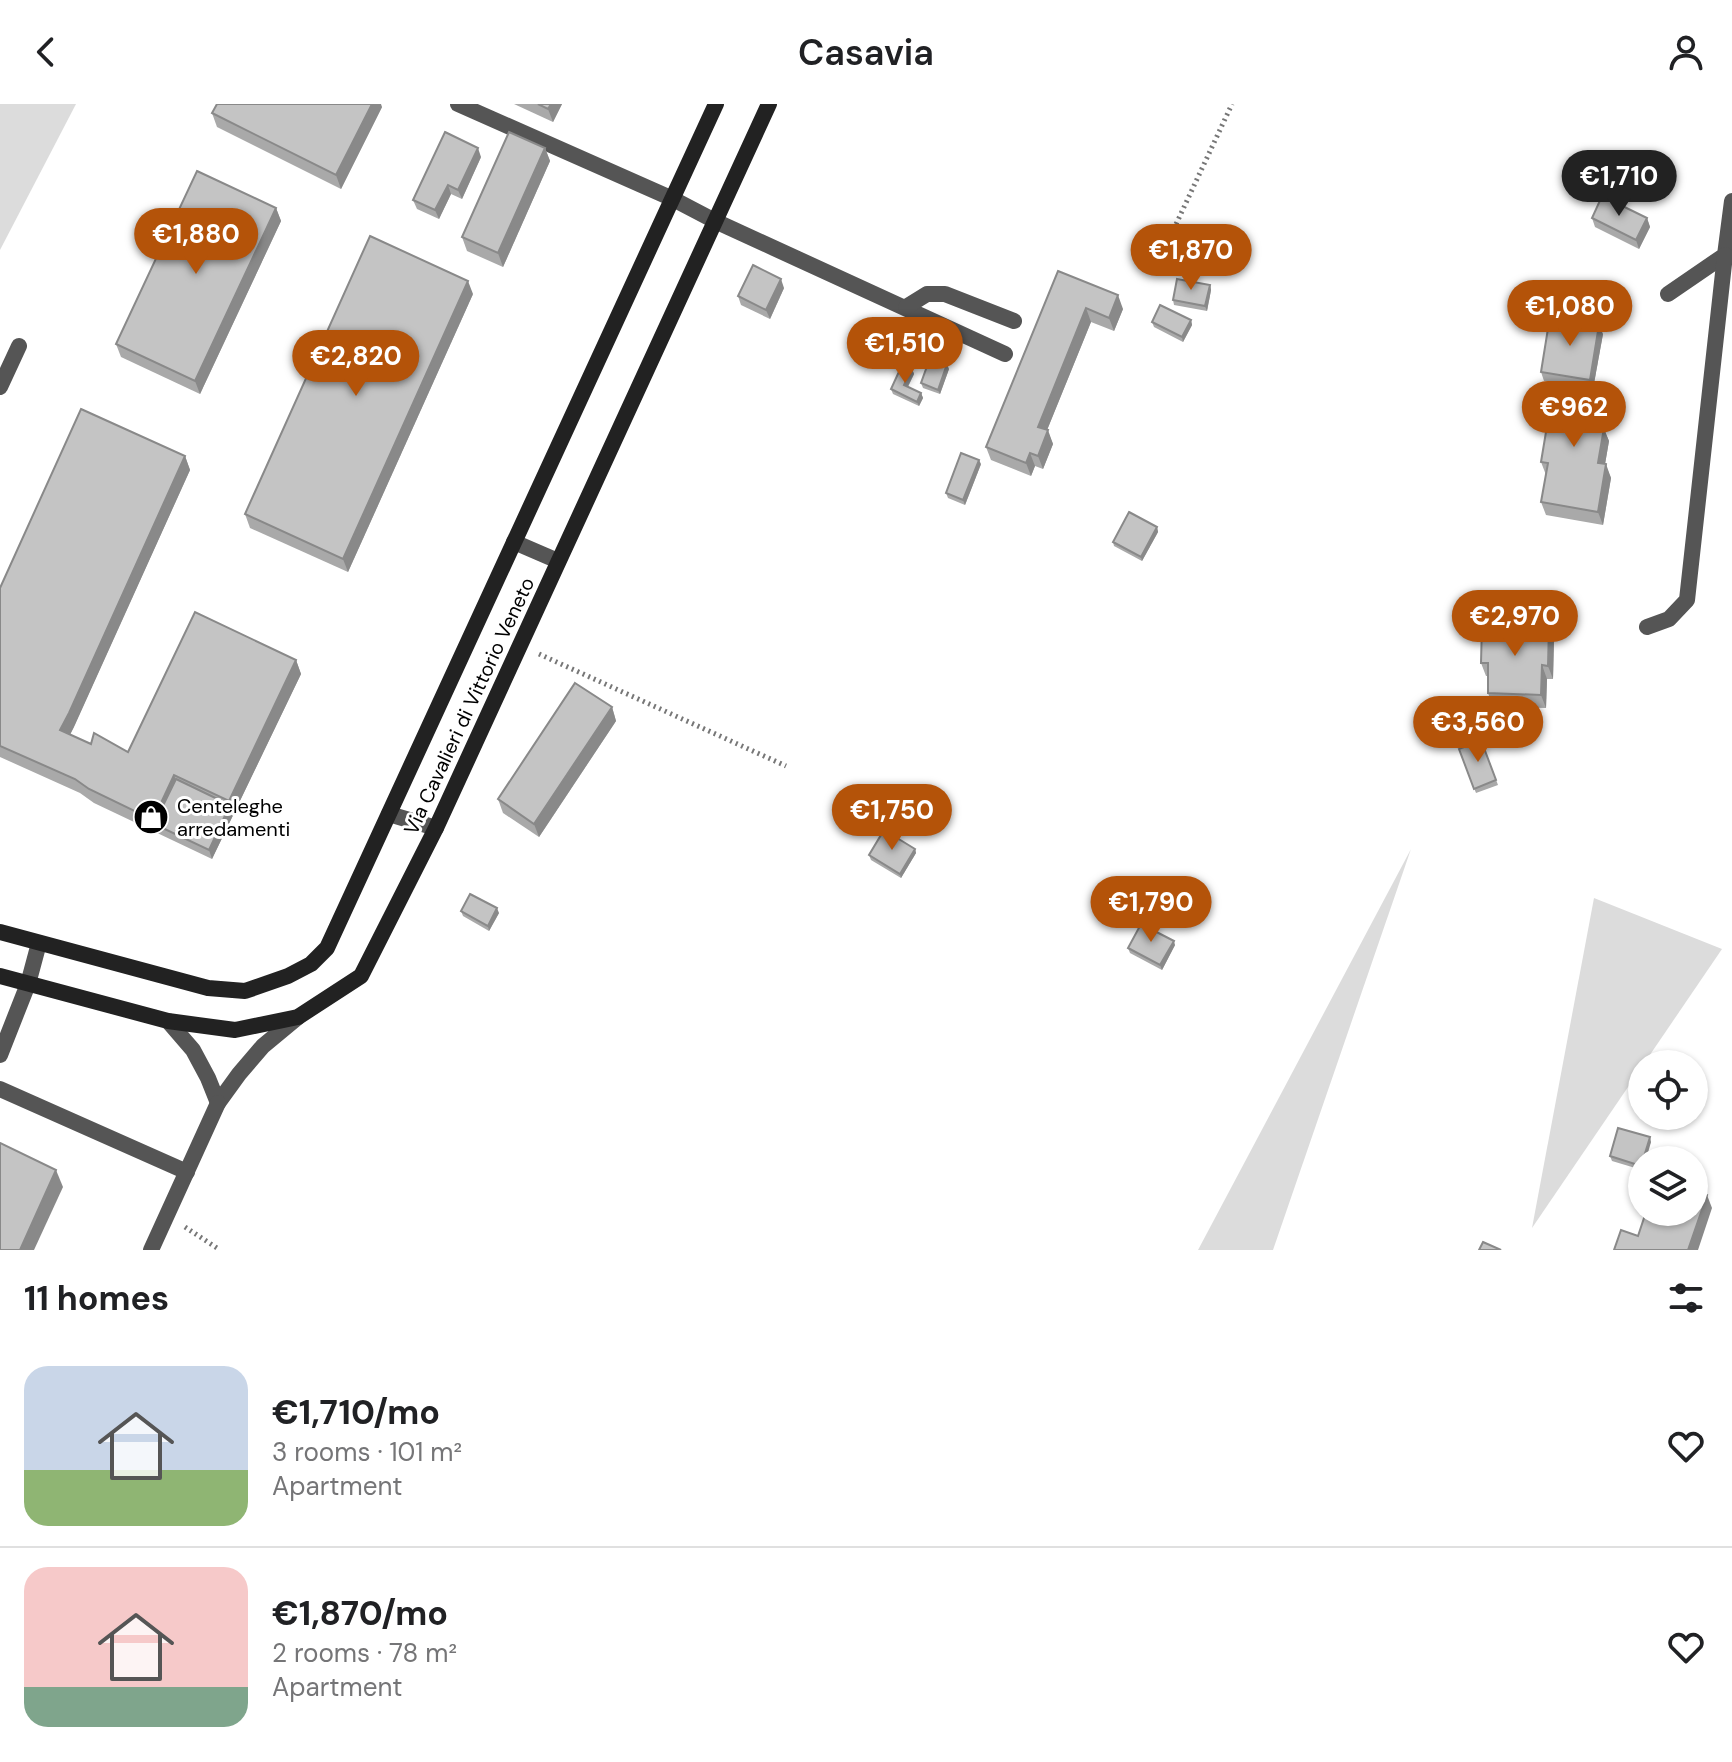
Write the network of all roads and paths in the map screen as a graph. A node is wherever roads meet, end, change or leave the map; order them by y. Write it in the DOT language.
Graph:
graph roads {
  1 [pos="458,104"];
  2 [pos="716,104"];
  3 [pos="769,104"];
  4 [pos="1232,104"];
  5 [pos="673,199"];
  6 [pos="1732,201"];
  7 [pos="715,221"];
  8 [pos="1171,235"];
  9 [pos="1725,255"];
  10 [pos="1668,294"];
  11 [pos="906,307"];
  12 [pos="1014,321"];
  13 [pos="19,346"];
  14 [pos="1005,354"];
  15 [pos="0,387"];
  16 [pos="514,542"];
  17 [pos="558,561"];
  18 [pos="1647,627"];
  19 [pos="519,645"];
  20 [pos="786,766"];
  21 [pos="389,814"];
  22 [pos="436,828"];
  23 [pos="0,932"];
  24 [pos="39,943"];
  25 [pos="0,976"];
  26 [pos="28,984"];
  27 [pos="298,1017"];
  28 [pos="168,1021"];
  29 [pos="0,1055"];
  30 [pos="0,1089"];
  31 [pos="218,1103"];
  32 [pos="187,1172"];
  33 [pos="167,1216"];
  34 [pos="151,1250"];
  35 [pos="220,1250"];
  1 -- 5 [label="street"];
  2 -- 5 [label="street, Via Cavalieri di Vittorio Veneto"];
  3 -- 7 [label="street, Via Cavalieri di Vittorio Veneto"];
  4 -- 8 [label="path"];
  5 -- 7 [label="street"];
  5 -- 16 [label="street, Via Cavalieri di Vittorio Veneto"];
  6 -- 9 [label="street"];
  7 -- 11 [label="street"];
  7 -- 17 [label="street, Via Cavalieri di Vittorio Veneto"];
  9 -- 10 [label="street"];
  9 -- 18 [label="street"];
  11 -- 12 [label="street"];
  11 -- 14 [label="street"];
  13 -- 15 [label="street"];
  16 -- 17 [label="street"];
  16 -- 21 [label="street, Via Cavalieri di Vittorio Veneto"];
  17 -- 19 [label="street, Via Cavalieri di Vittorio Veneto"];
  19 -- 20 [label="path"];
  19 -- 22 [label="street, Via Cavalieri di Vittorio Veneto"];
  21 -- 22 [label="street"];
  21 -- 24 [label="street, Via Cavalieri di Vittorio Veneto"];
  22 -- 27 [label="street, Via Cavalieri di Vittorio Veneto"];
  23 -- 24 [label="street, Via Cavalieri di Vittorio Veneto"];
  24 -- 26 [label="street"];
  25 -- 26 [label="street, Via Cavalieri di Vittorio Veneto"];
  26 -- 28 [label="street, Via Cavalieri di Vittorio Veneto"];
  26 -- 29 [label="street"];
  27 -- 28 [label="street, Via Cavalieri di Vittorio Veneto"];
  27 -- 31 [label="street"];
  28 -- 31 [label="street"];
  30 -- 32 [label="street"];
  31 -- 32 [label="street"];
  32 -- 33 [label="street"];
  33 -- 34 [label="street"];
  33 -- 35 [label="path"];
}
